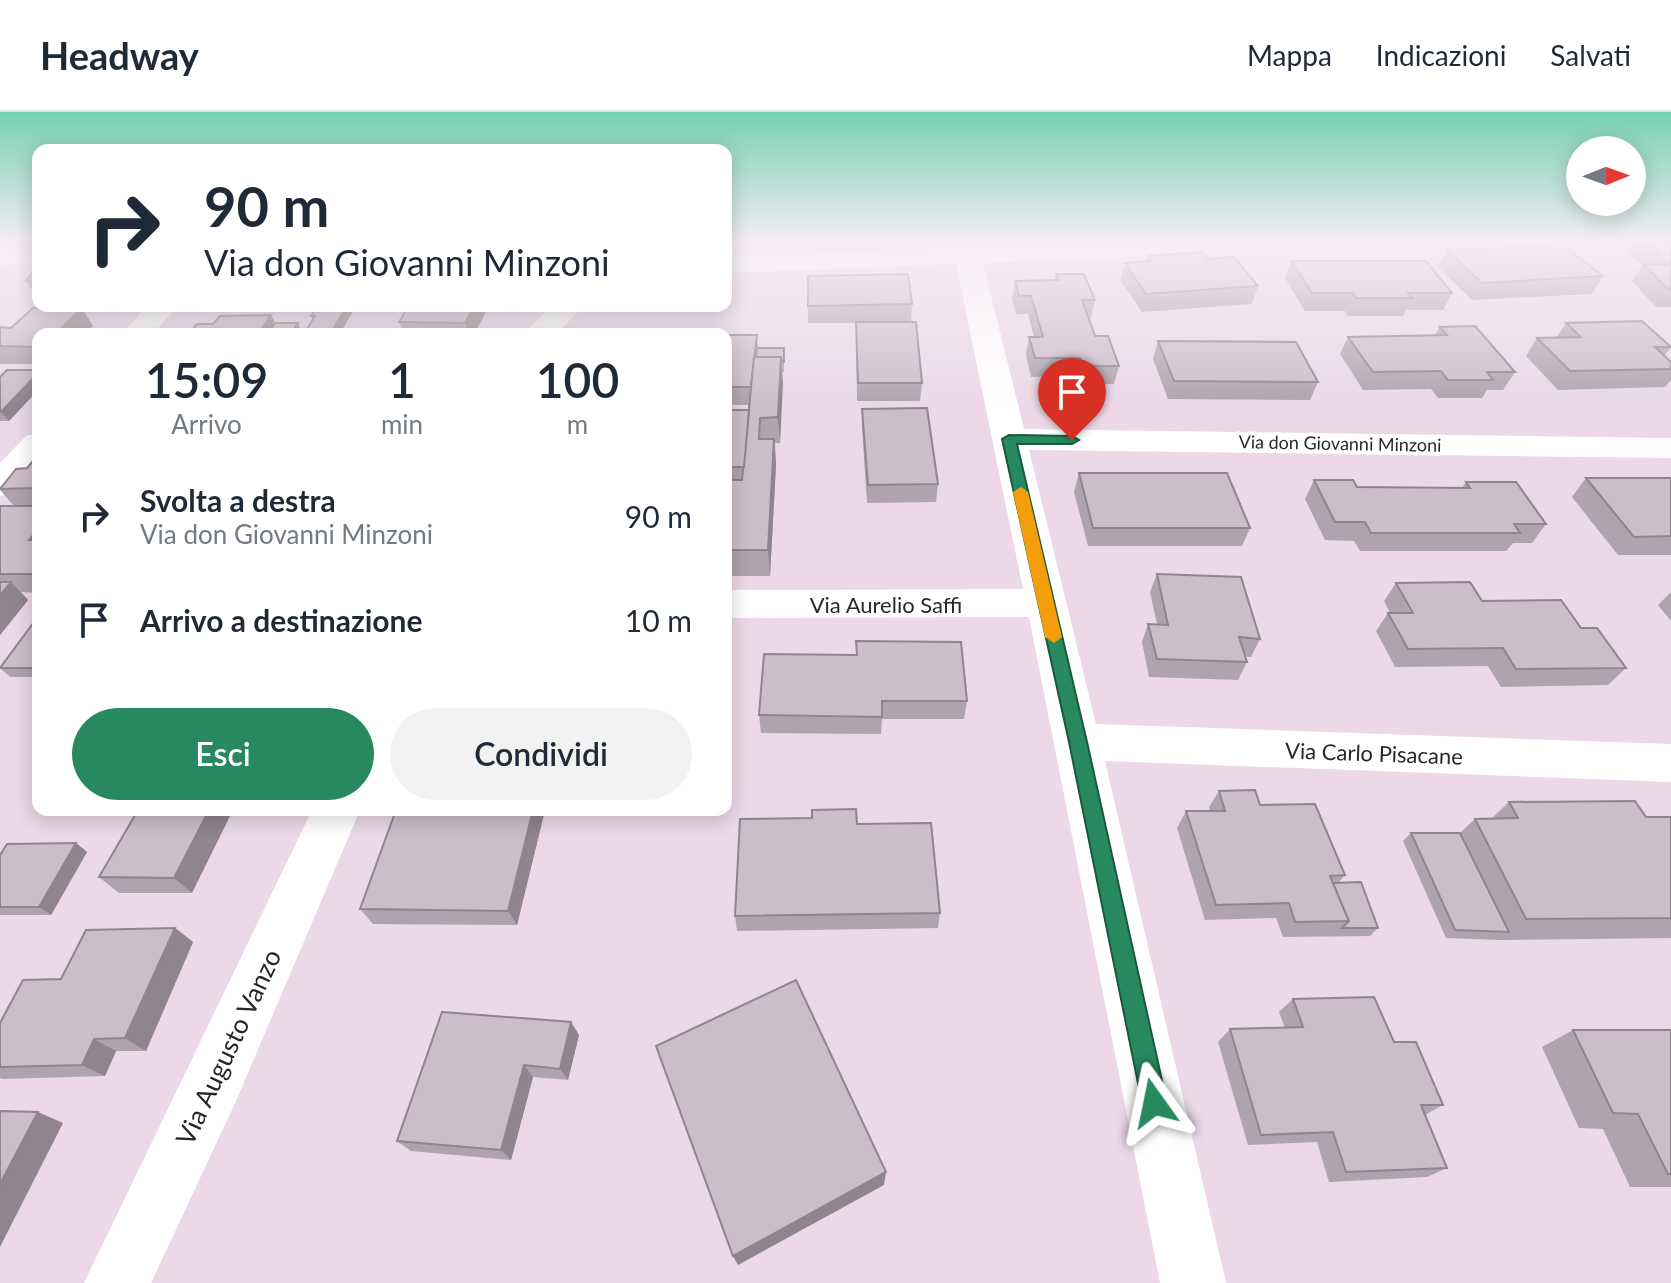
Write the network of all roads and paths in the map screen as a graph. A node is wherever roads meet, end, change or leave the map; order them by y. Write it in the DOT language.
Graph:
graph roads {
  1 [pos="977,298"];
  2 [pos="157,312"];
  3 [pos="554,312"];
  4 [pos="556,312"];
  5 [pos="143,328"];
  6 [pos="537,328"];
  7 [pos="543,328"];
  8 [pos="1009,439"];
  9 [pos="1671,448"];
  10 [pos="32,450"];
  11 [pos="0,485"];
  12 [pos="1046,603"];
  13 [pos="732,604"];
  14 [pos="1078,742"];
  15 [pos="1671,763"];
  16 [pos="333,816"];
  17 [pos="117,1283"];
  18 [pos="1193,1283"];
  1 -- 8 [label="street"];
  2 -- 5 [label="street"];
  3 -- 6 [label="street"];
  4 -- 7 [label="street"];
  8 -- 9 [label="street, Via don Giovanni Minzoni"];
  8 -- 12 [label="street"];
  10 -- 11 [label="street"];
  12 -- 13 [label="street, Via Aurelio Saffi"];
  12 -- 14 [label="street"];
  14 -- 15 [label="street, Via Carlo Pisacane"];
  14 -- 18 [label="street"];
  16 -- 17 [label="street, Via Augusto Vanzo"];
}
